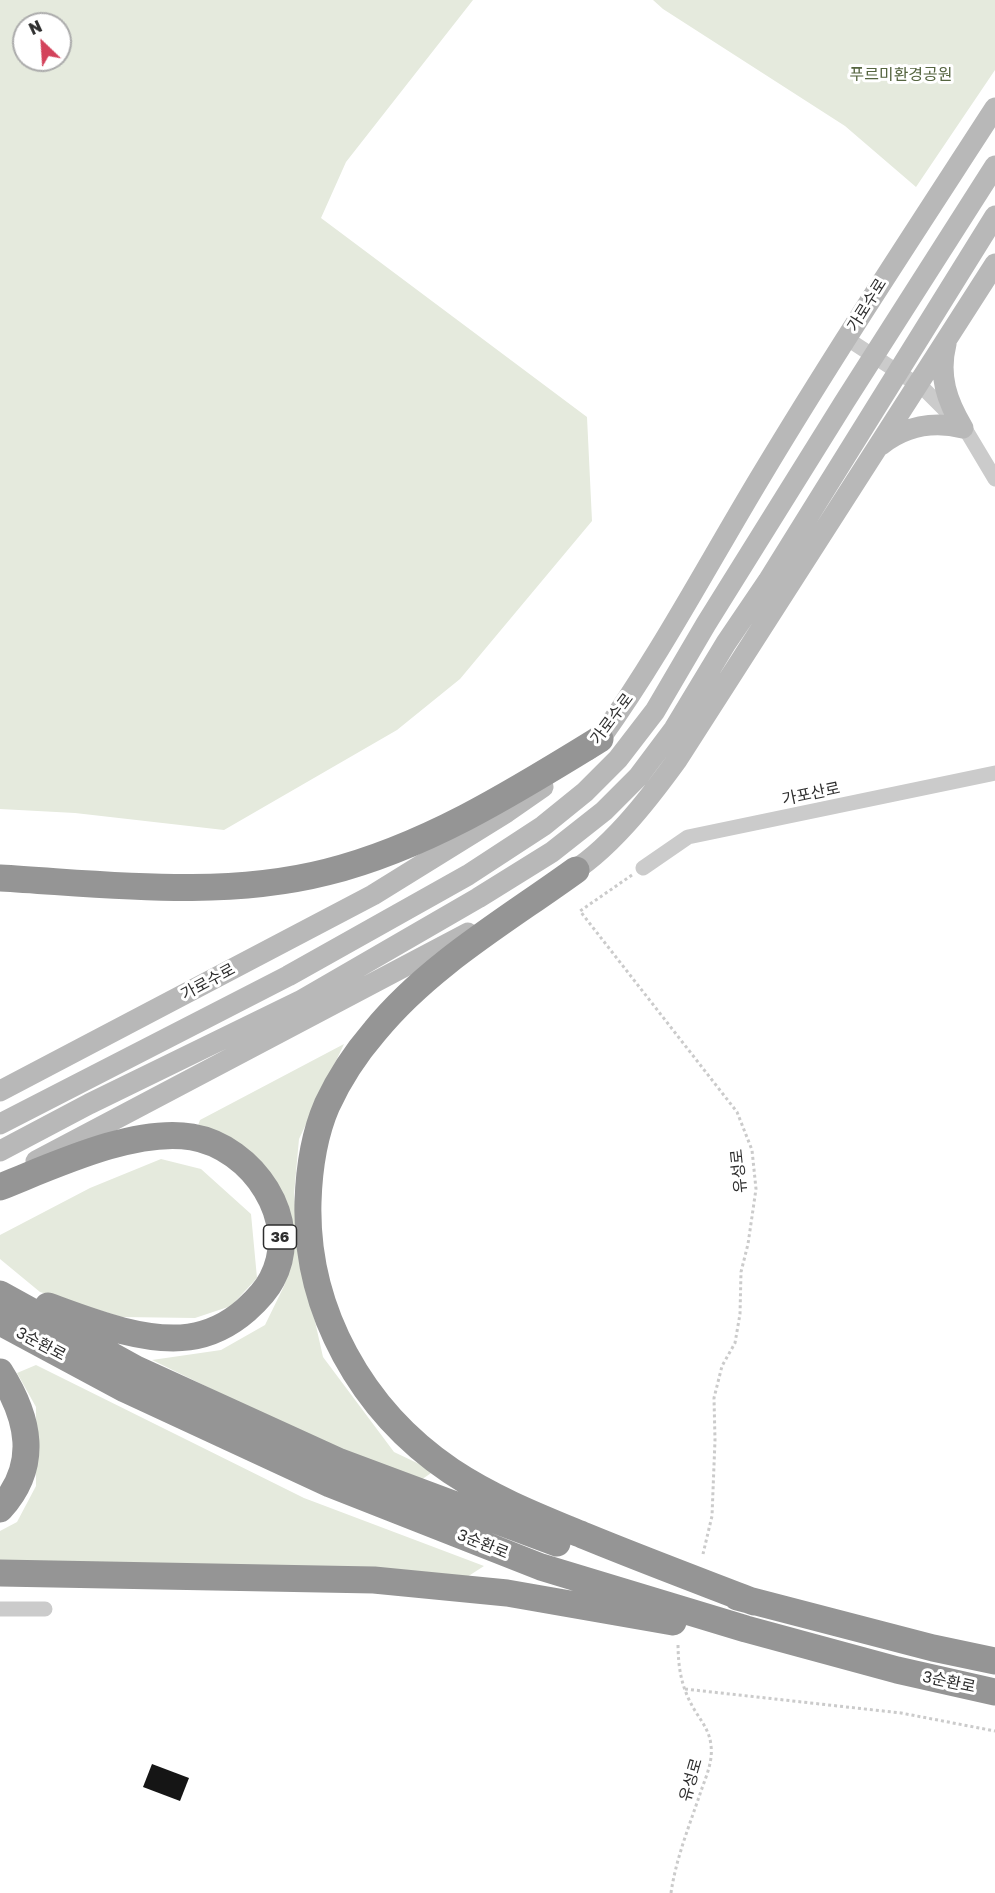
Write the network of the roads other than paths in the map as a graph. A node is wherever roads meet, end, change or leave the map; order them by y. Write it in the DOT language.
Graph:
graph roads {
  1 [pos="995,108"];
  2 [pos="995,166"];
  3 [pos="995,216"];
  4 [pos="995,264"];
  5 [pos="948,337"];
  6 [pos="846,338"];
  7 [pos="874,356"];
  8 [pos="897,371"];
  9 [pos="918,384"];
  10 [pos="963,428"];
  11 [pos="875,449"];
  12 [pos="993,474"];
  13 [pos="768,581"];
  14 [pos="693,594"];
  15 [pos="679,672"];
  16 [pos="600,739"];
  17 [pos="995,773"];
  18 [pos="643,867"];
  19 [pos="576,870"];
  20 [pos="0,878"];
  21 [pos="0,1091"];
  22 [pos="0,1125"];
  23 [pos="0,1151"];
  24 [pos="0,1180"];
  25 [pos="0,1187"];
  26 [pos="0,1288"];
  27 [pos="0,1294"];
  28 [pos="0,1322"];
  29 [pos="0,1372"];
  30 [pos="0,1509"];
  31 [pos="0,1573"];
  32 [pos="754,1602"];
  33 [pos="0,1609"];
  34 [pos="45,1609"];
  35 [pos="816,1648"];
  36 [pos="995,1661"];
  37 [pos="995,1692"];
  1 -- 6 [label="main road, 가로수로"];
  2 -- 7 [label="main road, 가로수로"];
  3 -- 8 [label="main road"];
  4 -- 5 [label="main road"];
  5 -- 9 [label="main road"];
  5 -- 10 [label="main road"];
  6 -- 7 [label="street"];
  6 -- 14 [label="main road, 가로수로"];
  7 -- 8 [label="street"];
  7 -- 15 [label="main road, 가로수로"];
  8 -- 9 [label="street"];
  8 -- 13 [label="main road"];
  9 -- 10 [label="street"];
  9 -- 11 [label="main road"];
  10 -- 11 [label="main road"];
  10 -- 12 [label="street"];
  11 -- 13 [label="main road"];
  11 -- 19 [label="main road"];
  13 -- 23 [label="main road"];
  14 -- 15 [label="main road"];
  14 -- 16 [label="main road, 가로수로"];
  15 -- 16 [label="main road"];
  15 -- 22 [label="main road, 가로수로"];
  16 -- 20 [label="highway"];
  16 -- 21 [label="main road, 가로수로"];
  17 -- 18 [label="street, 가포산로"];
  19 -- 24 [label="main road"];
  19 -- 32 [label="highway"];
  25 -- 26 [label="highway, 36"];
  27 -- 32 [label="highway, 3순환로"];
  28 -- 35 [label="highway, 3순환로"];
  29 -- 30 [label="highway"];
  31 -- 35 [label="highway"];
  32 -- 36 [label="highway, 3순환로"];
  33 -- 34 [label="street"];
  35 -- 37 [label="highway, 3순환로"];
}
